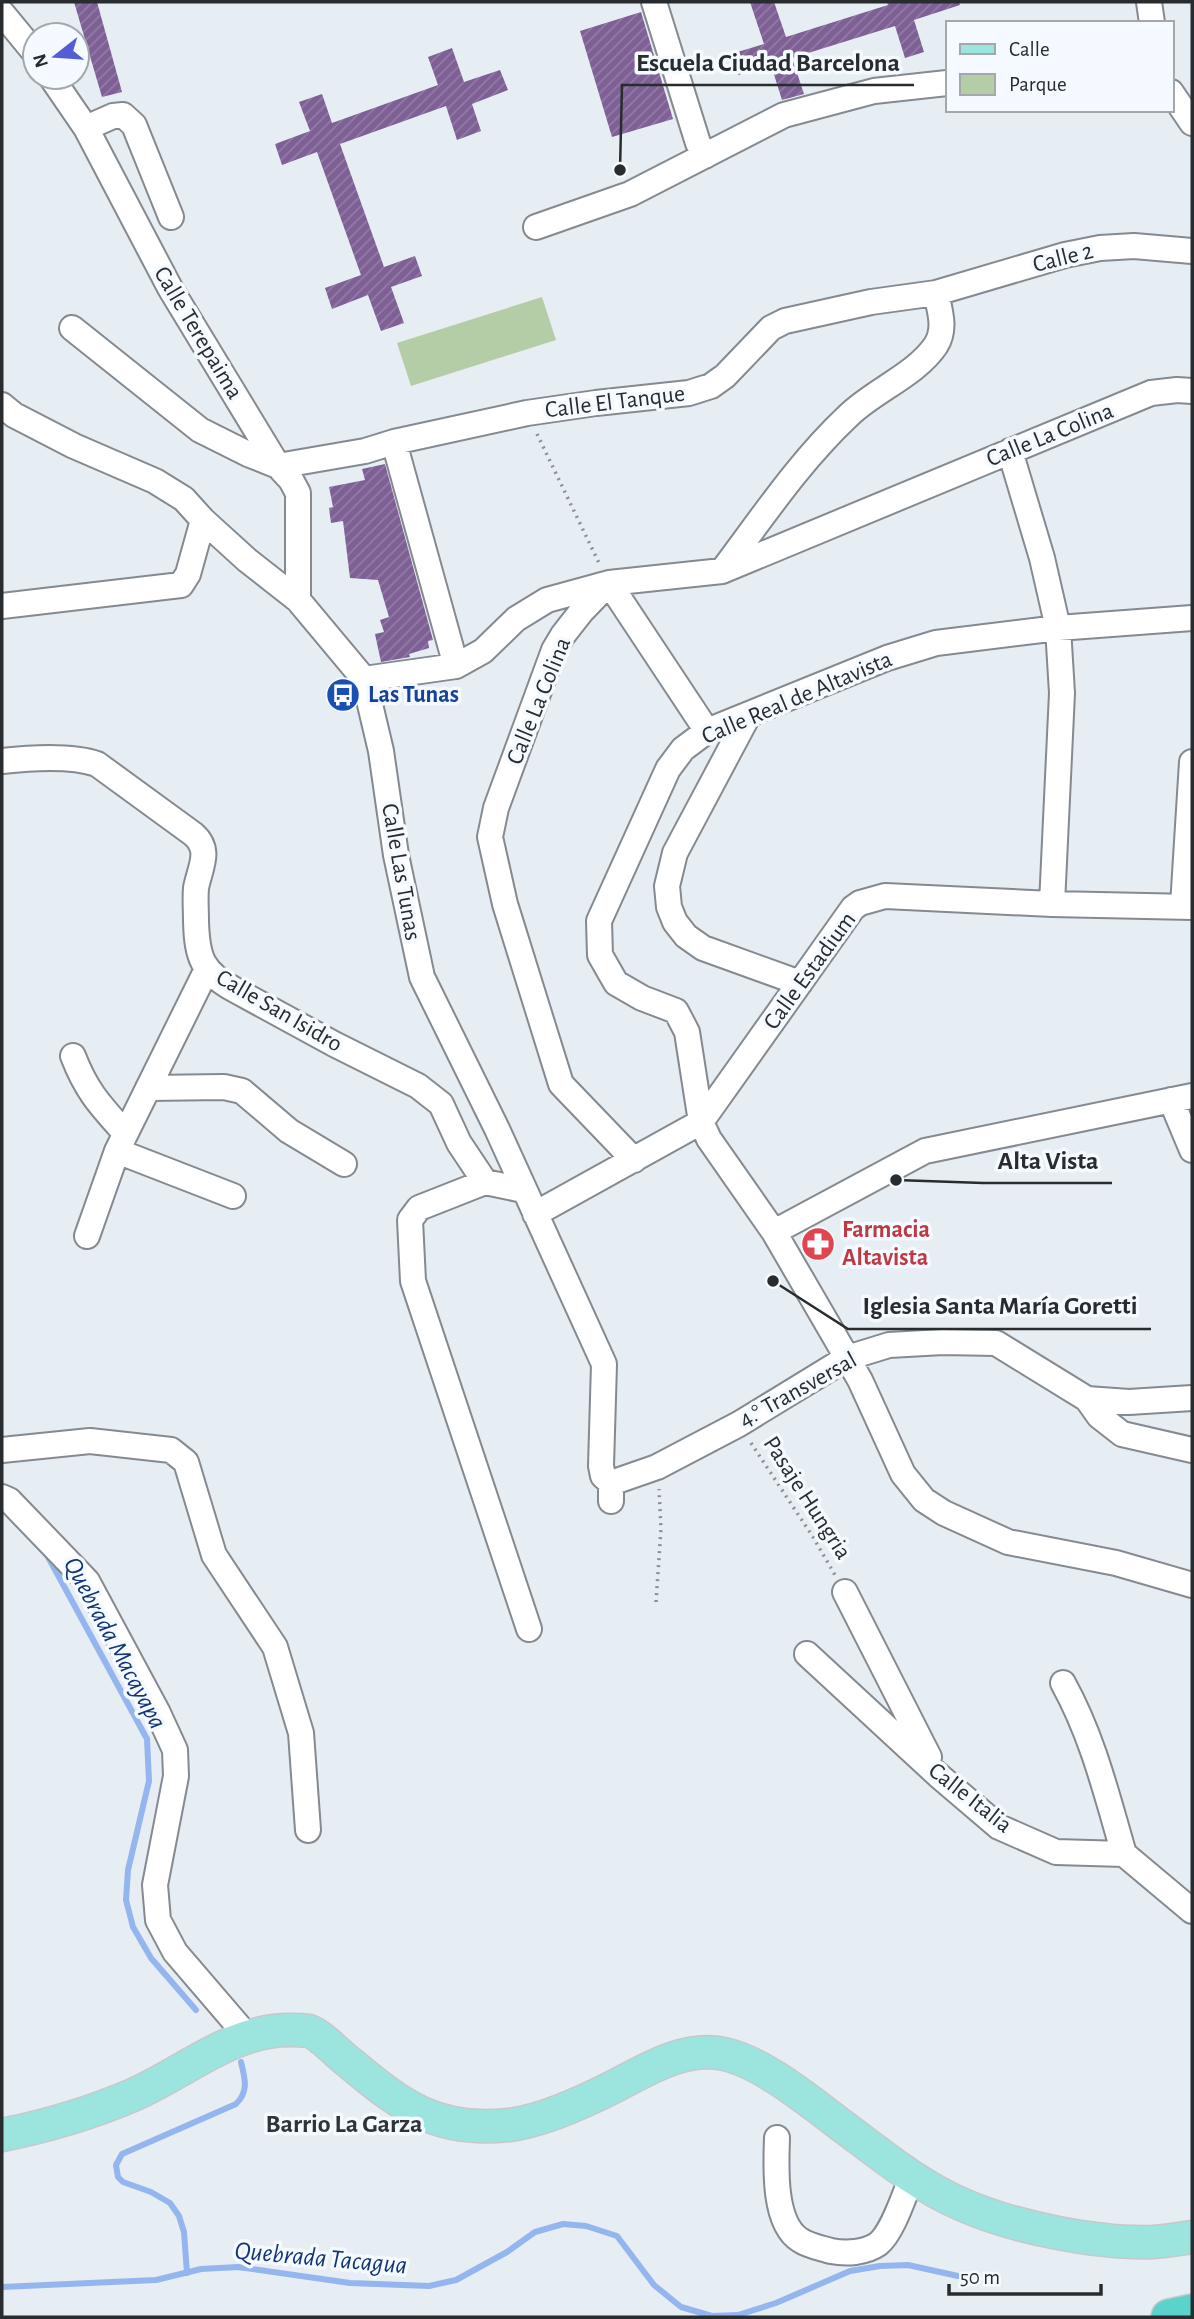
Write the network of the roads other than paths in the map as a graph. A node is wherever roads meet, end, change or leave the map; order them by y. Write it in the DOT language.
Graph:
graph roads {
  1 [pos="654,2"];
  2 [pos="1149,2"];
  3 [pos="2,13"];
  4 [pos="1152,21"];
  5 [pos="21,36"];
  6 [pos="946,83"];
  7 [pos="61,91"];
  8 [pos="1173,95"];
  9 [pos="1192,123"];
  10 [pos="86,128"];
  11 [pos="705,156"];
  12 [pos="171,217"];
  13 [pos="536,227"];
  14 [pos="1192,251"];
  15 [pos="936,293"];
  16 [pos="72,328"];
  17 [pos="1192,391"];
  18 [pos="2,405"];
  19 [pos="394,442"];
  20 [pos="1010,451"];
  21 [pos="278,466"];
  22 [pos="203,520"];
  23 [pos="722,571"];
  24 [pos="609,583"];
  25 [pos="298,600"];
  26 [pos="2,606"];
  27 [pos="1192,618"];
  28 [pos="1058,628"];
  29 [pos="456,666"];
  30 [pos="364,678"];
  31 [pos="749,714"];
  32 [pos="707,732"];
  33 [pos="2,761"];
  34 [pos="1192,762"];
  35 [pos="1052,904"];
  36 [pos="1187,906"];
  37 [pos="207,969"];
  38 [pos="800,983"];
  39 [pos="73,1056"];
  40 [pos="148,1088"];
  41 [pos="1182,1098"];
  42 [pos="701,1122"];
  43 [pos="121,1142"];
  44 [pos="1192,1150"];
  45 [pos="634,1160"];
  46 [pos="344,1164"];
  47 [pos="485,1182"];
  48 [pos="523,1190"];
  49 [pos="233,1196"];
  50 [pos="536,1214"];
  51 [pos="774,1232"];
  52 [pos="87,1236"];
  53 [pos="847,1358"];
  54 [pos="1192,1398"];
  55 [pos="1087,1399"];
  56 [pos="2,1450"];
  57 [pos="1192,1450"];
  58 [pos="611,1492"];
  59 [pos="2,1497"];
  60 [pos="1192,1585"];
  61 [pos="845,1592"];
  62 [pos="529,1629"];
  63 [pos="807,1654"];
  64 [pos="1063,1683"];
  65 [pos="938,1775"];
  66 [pos="308,1830"];
  67 [pos="1124,1854"];
  68 [pos="1192,1911"];
  69 [pos="247,2036"];
  70 [pos="2,2135"];
  71 [pos="777,2138"];
  72 [pos="912,2176"];
  73 [pos="1192,2237"];
  74 [pos="1192,2312"];
  75 [pos="1169,2317"];
  1 -- 11 [label="street"];
  2 -- 4 [label="street"];
  3 -- 5 [label="street"];
  6 -- 11 [label="street"];
  7 -- 10 [label="street, Calle Terepaima"];
  8 -- 9 [label="street"];
  10 -- 12 [label="street"];
  10 -- 21 [label="street, Calle Terepaima"];
  11 -- 13 [label="street"];
  14 -- 15 [label="street, Calle 2"];
  15 -- 19 [label="street, Calle El Tanque"];
  15 -- 23 [label="street"];
  16 -- 21 [label="street"];
  17 -- 20 [label="street, Calle La Colina"];
  18 -- 22 [label="street, Calle Las Tunas"];
  19 -- 21 [label="street, Calle El Tanque"];
  19 -- 29 [label="street"];
  20 -- 23 [label="street, Calle La Colina"];
  20 -- 28 [label="street"];
  21 -- 25 [label="street, Calle Terepaima"];
  22 -- 25 [label="street, Calle Las Tunas"];
  22 -- 26 [label="street"];
  23 -- 24 [label="street, Calle La Colina"];
  24 -- 29 [label="street"];
  24 -- 32 [label="street"];
  24 -- 45 [label="street, Calle La Colina"];
  25 -- 30 [label="street, Calle Las Tunas"];
  27 -- 28 [label="street, Calle Real de Altavista"];
  28 -- 31 [label="street, Calle Real de Altavista"];
  28 -- 35 [label="street"];
  29 -- 30 [label="street"];
  30 -- 48 [label="street, Calle Las Tunas"];
  31 -- 32 [label="street, Calle Real de Altavista"];
  31 -- 38 [label="street"];
  32 -- 42 [label="street, Calle Real de Altavista"];
  33 -- 37 [label="street, Calle San Isidro"];
  34 -- 36 [label="street"];
  35 -- 36 [label="street, Calle Estadium"];
  35 -- 38 [label="street, Calle Estadium"];
  37 -- 40 [label="street"];
  37 -- 47 [label="street, Calle San Isidro"];
  38 -- 42 [label="street, Calle Estadium"];
  39 -- 43 [label="street"];
  40 -- 43 [label="street"];
  40 -- 46 [label="street"];
  41 -- 44 [label="street"];
  41 -- 51 [label="street"];
  42 -- 45 [label="street, Calle Estadium"];
  42 -- 51 [label="street, Calle Real de Altavista"];
  43 -- 49 [label="street"];
  43 -- 52 [label="street"];
  45 -- 50 [label="street, Calle Estadium"];
  47 -- 48 [label="street"];
  47 -- 62 [label="street"];
  48 -- 50 [label="street, Calle Las Tunas"];
  50 -- 58 [label="street, Calle Las Tunas"];
  51 -- 53 [label="street, Calle Real de Altavista"];
  53 -- 55 [label="street, 4.° Transversal"];
  53 -- 58 [label="street, 4.° Transversal"];
  53 -- 60 [label="street, Calle Real de Altavista"];
  54 -- 55 [label="street"];
  55 -- 57 [label="street, 4.° Transversal"];
  56 -- 66 [label="street"];
  59 -- 69 [label="street"];
  61 -- 65 [label="street"];
  63 -- 65 [label="street, Calle Italia"];
  64 -- 67 [label="street"];
  65 -- 67 [label="street, Calle Italia"];
  67 -- 68 [label="street"];
  69 -- 70 [label="main road"];
  69 -- 72 [label="main road"];
  71 -- 72 [label="street"];
  72 -- 73 [label="main road"];
  74 -- 75 [label="highway"];
}
